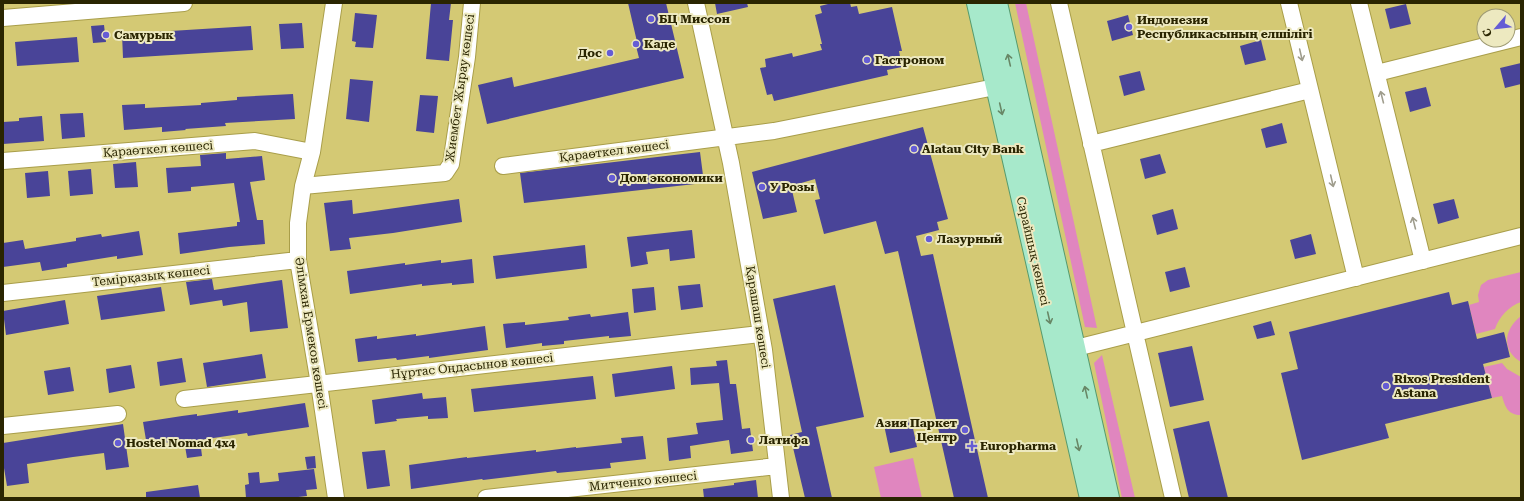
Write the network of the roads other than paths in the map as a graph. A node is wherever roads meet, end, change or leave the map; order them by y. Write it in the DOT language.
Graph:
graph roads {
  1 [pos="184,3"];
  2 [pos="334,3"];
  3 [pos="472,3"];
  4 [pos="696,3"];
  5 [pos="977,3"];
  6 [pos="981,3"];
  7 [pos="997,3"];
  8 [pos="1059,3"];
  9 [pos="1289,3"];
  10 [pos="1359,3"];
  11 [pos="3,18"];
  12 [pos="1521,37"];
  13 [pos="1005,39"];
  14 [pos="1377,73"];
  15 [pos="995,86"];
  16 [pos="1310,90"];
  17 [pos="724,137"];
  18 [pos="1091,144"];
  19 [pos="312,152"];
  20 [pos="3,161"];
  21 [pos="503,166"];
  22 [pos="303,186"];
  23 [pos="1521,236"];
  24 [pos="1055,257"];
  25 [pos="298,260"];
  26 [pos="1423,261"];
  27 [pos="1356,278"];
  28 [pos="3,293"];
  29 [pos="1135,333"];
  30 [pos="760,334"];
  31 [pos="1076,348"];
  32 [pos="319,384"];
  33 [pos="184,399"];
  34 [pos="118,414"];
  35 [pos="3,426"];
  36 [pos="777,466"];
  37 [pos="336,498"];
  38 [pos="486,498"];
  39 [pos="782,498"];
  40 [pos="1090,498"];
  41 [pos="1110,498"];
  42 [pos="1173,498"];
  1 -- 11 [label="street"];
  2 -- 19 [label="street, Әлімхан Ермеков көшесі"];
  3 -- 22 [label="street, Жиембет Жырау көшесі"];
  4 -- 17 [label="street, Қарашаш көшесі"];
  5 -- 15 [label="main road, Сарайшық көшесі"];
  6 -- 13 [label="main road"];
  7 -- 13 [label="main road, Сарайшық көшесі"];
  8 -- 18 [label="street"];
  9 -- 16 [label="street, one-way"];
  10 -- 14 [label="street"];
  12 -- 14 [label="street"];
  24 -- 13 [label="main road, Сарайшық көшесі, one-way"];
  26 -- 14 [label="street, one-way"];
  15 -- 17 [label="street, Қараөткел көшесі"];
  15 -- 24 [label="main road"];
  15 -- 40 [label="main road, Сарайшық көшесі, one-way"];
  16 -- 18 [label="street"];
  16 -- 27 [label="street, one-way"];
  17 -- 21 [label="street, Қараөткел көшесі"];
  17 -- 30 [label="street, Қарашаш көшесі"];
  18 -- 29 [label="street"];
  19 -- 20 [label="street, Қараөткел көшесі"];
  19 -- 22 [label="street, Әлімхан Ермеков көшесі"];
  22 -- 25 [label="street, Әлімхан Ермеков көшесі"];
  23 -- 26 [label="street"];
  24 -- 31 [label="main road, Сарайшық көшесі"];
  25 -- 28 [label="street, Темірқазық көшесі"];
  25 -- 32 [label="street, Әлімхан Ермеков көшесі"];
  26 -- 27 [label="street"];
  27 -- 29 [label="street"];
  29 -- 31 [label="street"];
  29 -- 42 [label="street"];
  30 -- 32 [label="street, Нұртас Оңдасынов көшесі"];
  30 -- 36 [label="street, Қарашаш көшесі"];
  41 -- 31 [label="main road, Сарайшық көшесі, one-way"];
  32 -- 33 [label="street, Нұртас Оңдасынов көшесі"];
  32 -- 37 [label="street, Әлімхан Ермеков көшесі"];
  34 -- 35 [label="street"];
  36 -- 38 [label="street, Митченко көшесі"];
  36 -- 39 [label="street, Қарашаш көшесі"];
}
